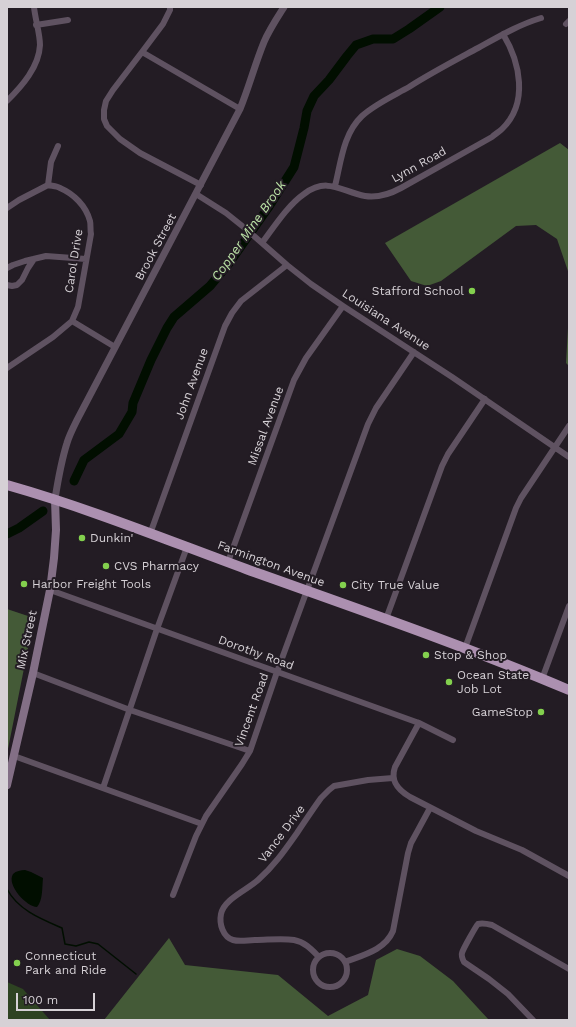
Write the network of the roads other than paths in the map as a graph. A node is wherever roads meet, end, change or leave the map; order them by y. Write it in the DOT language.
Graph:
graph roads {
  1 [pos="34,7"];
  2 [pos="170,7"];
  3 [pos="284,7"];
  4 [pos="541,18"];
  5 [pos="68,20"];
  6 [pos="36,25"];
  7 [pos="503,34"];
  8 [pos="142,52"];
  9 [pos="7,101"];
  10 [pos="240,109"];
  11 [pos="58,146"];
  12 [pos="48,184"];
  13 [pos="201,185"];
  14 [pos="336,186"];
  15 [pos="196,194"];
  16 [pos="7,208"];
  17 [pos="262,243"];
  18 [pos="86,259"];
  19 [pos="34,260"];
  20 [pos="287,265"];
  21 [pos="7,268"];
  22 [pos="7,285"];
  23 [pos="342,306"];
  24 [pos="72,321"];
  25 [pos="115,347"];
  26 [pos="414,352"];
  27 [pos="7,368"];
  28 [pos="485,399"];
  29 [pos="569,426"];
  30 [pos="555,447"];
  31 [pos="569,457"];
  32 [pos="7,484"];
  33 [pos="55,499"];
  34 [pos="150,534"];
  35 [pos="187,547"];
  36 [pos="228,562"];
  37 [pos="50,590"];
  38 [pos="307,591"];
  39 [pos="569,606"];
  40 [pos="386,619"];
  41 [pos="157,629"];
  42 [pos="465,648"];
  43 [pos="277,672"];
  44 [pos="33,673"];
  45 [pos="542,679"];
  46 [pos="569,690"];
  47 [pos="130,710"];
  48 [pos="419,723"];
  49 [pos="453,740"];
  50 [pos="250,751"];
  51 [pos="14,756"];
  52 [pos="393,778"];
  53 [pos="7,785"];
  54 [pos="103,788"];
  55 [pos="430,808"];
  56 [pos="202,824"];
  57 [pos="569,876"];
  58 [pos="173,895"];
  59 [pos="319,957"];
  60 [pos="345,962"];
  61 [pos="569,969"];
  62 [pos="533,1020"];
  1 -- 6 [label="street"];
  2 -- 8 [label="street"];
  3 -- 10 [label="street, Brook Street"];
  4 -- 7 [label="street"];
  5 -- 6 [label="street"];
  6 -- 9 [label="street"];
  7 -- 14 [label="street"];
  7 -- 14 [label="street, Lynn Road"];
  8 -- 10 [label="street"];
  8 -- 13 [label="street"];
  10 -- 13 [label="street, Brook Street"];
  11 -- 12 [label="street"];
  12 -- 16 [label="street"];
  12 -- 18 [label="street, Carol Drive"];
  13 -- 15 [label="street, Brook Street"];
  14 -- 17 [label="street, Lynn Road"];
  15 -- 17 [label="street, Louisiana Avenue"];
  15 -- 25 [label="street, Brook Street"];
  17 -- 20 [label="street, Louisiana Avenue"];
  18 -- 19 [label="street"];
  18 -- 24 [label="street, Carol Drive"];
  19 -- 21 [label="street"];
  19 -- 22 [label="street"];
  20 -- 23 [label="street, Louisiana Avenue"];
  20 -- 34 [label="street, John Avenue"];
  23 -- 26 [label="street, Louisiana Avenue"];
  23 -- 36 [label="street, Missal Avenue"];
  24 -- 25 [label="street"];
  24 -- 27 [label="street"];
  25 -- 33 [label="street, Brook Street"];
  26 -- 28 [label="street, Louisiana Avenue"];
  26 -- 38 [label="street, Vincent Road"];
  28 -- 30 [label="street, Louisiana Avenue"];
  28 -- 40 [label="street"];
  29 -- 30 [label="street"];
  30 -- 31 [label="street, Louisiana Avenue"];
  30 -- 42 [label="street"];
  32 -- 33 [label="highway, Farmington Avenue"];
  33 -- 34 [label="highway, Farmington Avenue"];
  33 -- 37 [label="main road, Mix Street"];
  34 -- 35 [label="highway, Farmington Avenue"];
  35 -- 36 [label="highway, Farmington Avenue"];
  35 -- 41 [label="street"];
  36 -- 38 [label="highway, Farmington Avenue"];
  37 -- 41 [label="street, Dorothy Road"];
  37 -- 44 [label="main road, Mix Street"];
  38 -- 40 [label="highway, Farmington Avenue"];
  38 -- 43 [label="street, Vincent Road"];
  39 -- 45 [label="street"];
  40 -- 42 [label="highway, Farmington Avenue"];
  41 -- 43 [label="street, Dorothy Road"];
  41 -- 47 [label="street"];
  42 -- 45 [label="highway, Farmington Avenue"];
  43 -- 48 [label="street, Dorothy Road"];
  43 -- 50 [label="street, Vincent Road"];
  44 -- 47 [label="street"];
  44 -- 51 [label="main road, Mix Street"];
  45 -- 46 [label="highway, Farmington Avenue"];
  47 -- 50 [label="street"];
  47 -- 54 [label="street"];
  48 -- 49 [label="street, Dorothy Road"];
  48 -- 52 [label="street"];
  50 -- 56 [label="street, Vincent Road"];
  51 -- 53 [label="main road, Mix Street"];
  51 -- 54 [label="street"];
  52 -- 55 [label="street"];
  52 -- 59 [label="street, Vance Drive"];
  54 -- 56 [label="street"];
  55 -- 57 [label="street"];
  55 -- 60 [label="street"];
  56 -- 58 [label="street, Vincent Road"];
  59 -- 60 [label="street"];
  59 -- 60 [label="street"];
  61 -- 62 [label="street"];
}
